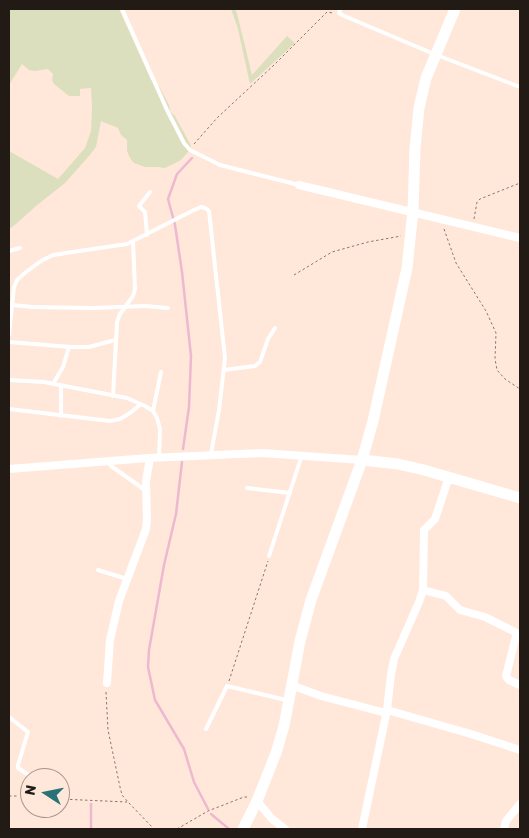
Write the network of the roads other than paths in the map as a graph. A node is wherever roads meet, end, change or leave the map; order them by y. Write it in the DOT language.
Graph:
graph roads {
  1 [pos="122,9"];
  2 [pos="455,9"];
  3 [pos="339,11"];
  4 [pos="434,54"];
  5 [pos="520,87"];
  6 [pos="299,185"];
  7 [pos="150,192"];
  8 [pos="413,211"];
  9 [pos="147,235"];
  10 [pos="520,238"];
  11 [pos="133,241"];
  12 [pos="20,248"];
  13 [pos="9,251"];
  14 [pos="14,286"];
  15 [pos="9,287"];
  16 [pos="12,305"];
  17 [pos="125,307"];
  18 [pos="168,308"];
  19 [pos="275,328"];
  20 [pos="9,335"];
  21 [pos="115,340"];
  22 [pos="9,342"];
  23 [pos="69,347"];
  24 [pos="224,370"];
  25 [pos="161,372"];
  26 [pos="9,380"];
  27 [pos="53,384"];
  28 [pos="61,385"];
  29 [pos="113,396"];
  30 [pos="141,404"];
  31 [pos="9,409"];
  32 [pos="153,411"];
  33 [pos="61,416"];
  34 [pos="302,455"];
  35 [pos="211,456"];
  36 [pos="150,458"];
  37 [pos="159,458"];
  38 [pos="362,460"];
  39 [pos="108,462"];
  40 [pos="9,469"];
  41 [pos="449,477"];
  42 [pos="247,488"];
  43 [pos="145,490"];
  44 [pos="290,494"];
  45 [pos="520,498"];
  46 [pos="269,556"];
  47 [pos="98,570"];
  48 [pos="127,579"];
  49 [pos="422,590"];
  50 [pos="107,683"];
  51 [pos="291,685"];
  52 [pos="520,685"];
  53 [pos="288,700"];
  54 [pos="387,711"];
  55 [pos="9,717"];
  56 [pos="206,729"];
  57 [pos="520,750"];
  58 [pos="20,769"];
  59 [pos="257,801"];
  60 [pos="520,804"];
  61 [pos="243,829"];
  62 [pos="285,829"];
  63 [pos="362,829"];
  64 [pos="504,829"];
  1 -- 6 [label="lane"];
  2 -- 4 [label="street"];
  3 -- 4 [label="lane"];
  4 -- 5 [label="lane"];
  4 -- 8 [label="street"];
  6 -- 8 [label="street"];
  7 -- 9 [label="lane"];
  8 -- 10 [label="street"];
  8 -- 38 [label="street"];
  9 -- 11 [label="lane"];
  9 -- 24 [label="lane"];
  11 -- 14 [label="lane"];
  11 -- 17 [label="lane"];
  12 -- 13 [label="lane"];
  14 -- 15 [label="lane"];
  14 -- 16 [label="lane"];
  16 -- 17 [label="lane"];
  16 -- 20 [label="lane"];
  17 -- 18 [label="lane"];
  17 -- 21 [label="lane"];
  19 -- 24 [label="lane"];
  21 -- 23 [label="lane"];
  21 -- 29 [label="lane"];
  22 -- 23 [label="lane"];
  23 -- 27 [label="lane"];
  24 -- 35 [label="lane"];
  25 -- 32 [label="lane"];
  26 -- 27 [label="lane"];
  27 -- 28 [label="lane"];
  28 -- 29 [label="lane"];
  28 -- 33 [label="lane"];
  29 -- 30 [label="lane"];
  30 -- 32 [label="lane"];
  30 -- 33 [label="lane"];
  31 -- 33 [label="lane"];
  32 -- 37 [label="lane"];
  34 -- 35 [label="street"];
  34 -- 38 [label="street"];
  34 -- 44 [label="lane"];
  35 -- 37 [label="street"];
  36 -- 37 [label="street"];
  36 -- 39 [label="street"];
  36 -- 43 [label="street"];
  38 -- 41 [label="street"];
  38 -- 51 [label="street"];
  39 -- 40 [label="street"];
  39 -- 43 [label="lane"];
  41 -- 45 [label="street"];
  41 -- 49 [label="street"];
  42 -- 44 [label="lane"];
  43 -- 48 [label="street"];
  44 -- 46 [label="lane"];
  47 -- 48 [label="lane"];
  48 -- 50 [label="street"];
  49 -- 52 [label="street"];
  49 -- 54 [label="street"];
  51 -- 53 [label="street"];
  51 -- 54 [label="street"];
  53 -- 56 [label="lane"];
  53 -- 59 [label="street"];
  54 -- 57 [label="street"];
  54 -- 63 [label="street"];
  55 -- 58 [label="lane"];
  59 -- 61 [label="street"];
  59 -- 62 [label="street"];
  60 -- 64 [label="street"];
}
